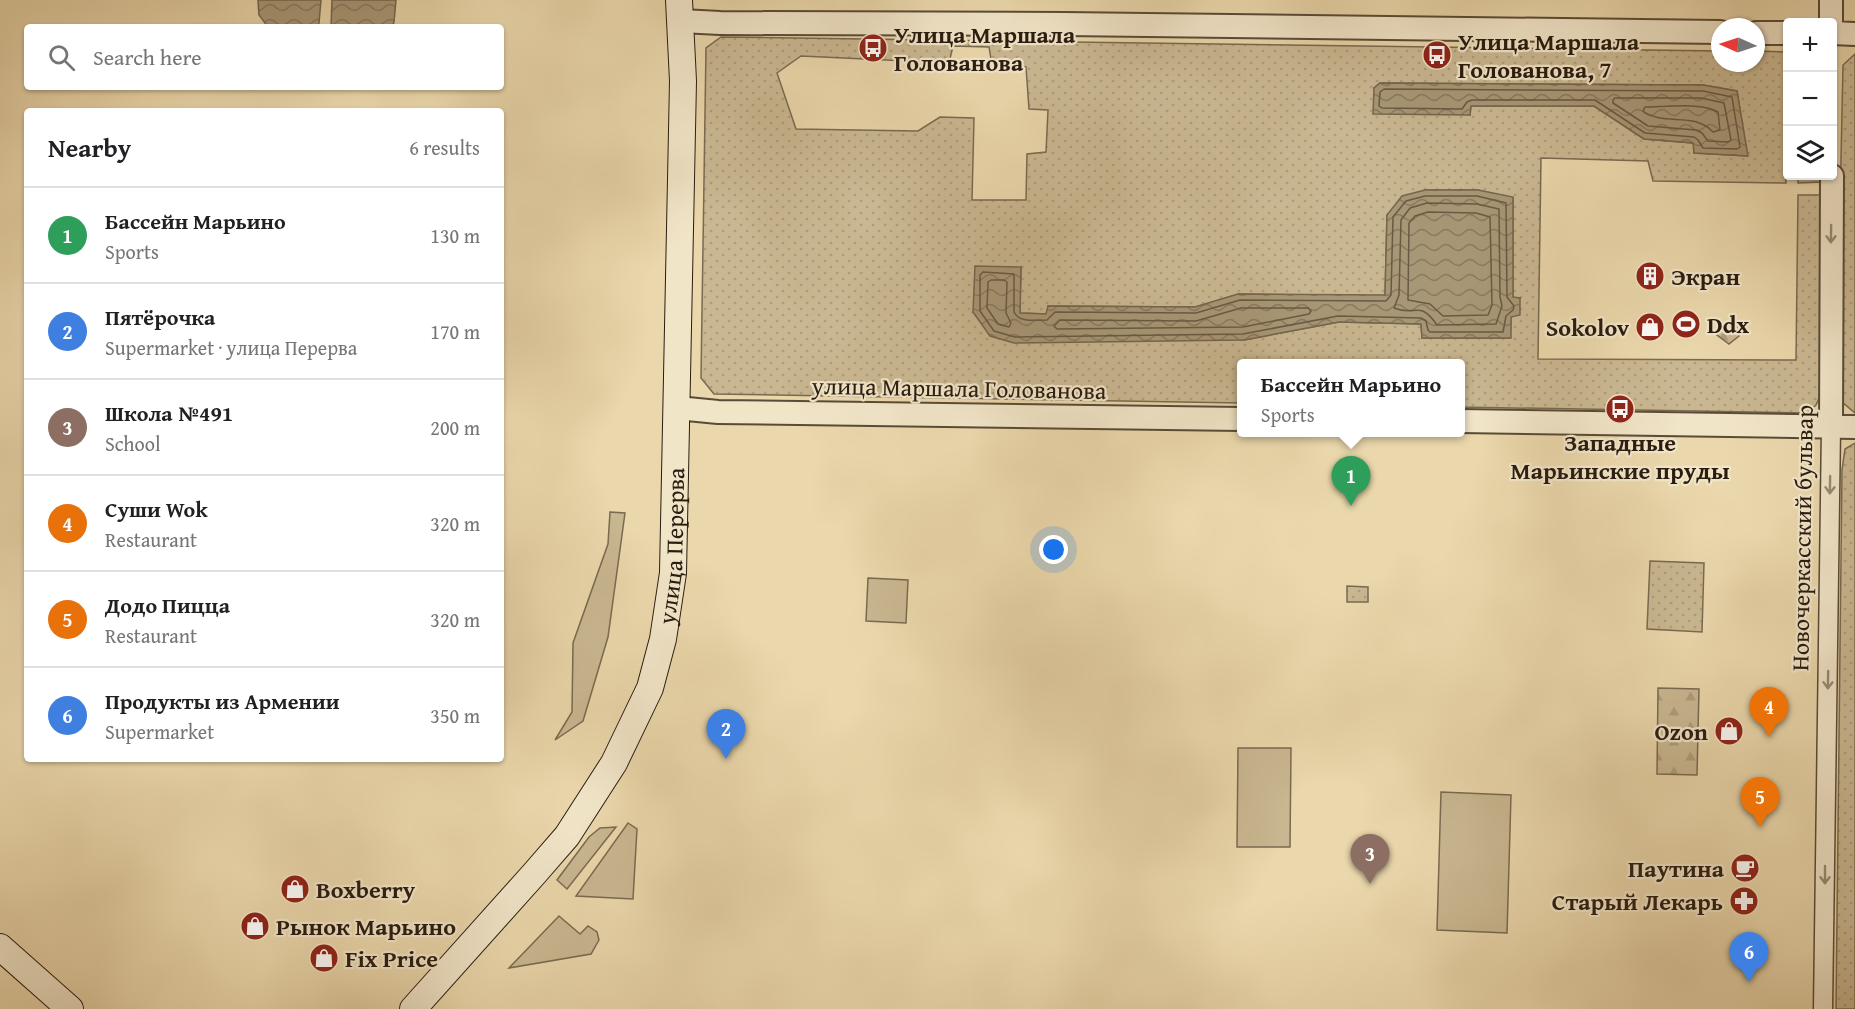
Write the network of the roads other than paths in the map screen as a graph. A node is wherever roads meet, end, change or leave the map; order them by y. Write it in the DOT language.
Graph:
graph roads {
  1 [pos="1831,0"];
  2 [pos="680,10"];
  3 [pos="1831,18"];
  4 [pos="1711,32"];
  5 [pos="1765,33"];
  6 [pos="1783,33"];
  7 [pos="1837,33"];
  8 [pos="1855,34"];
  9 [pos="1832,180"];
  10 [pos="677,408"];
  11 [pos="1237,419"];
  12 [pos="1465,421"];
  13 [pos="1831,427"];
  14 [pos="1855,427"];
  15 [pos="0,947"];
  16 [pos="70,1009"];
  17 [pos="413,1009"];
  18 [pos="1822,1009"];
  1 -- 3 [label="street"];
  2 -- 4 [label="street"];
  2 -- 10 [label="main road, улица Перерва"];
  5 -- 6 [label="street"];
  7 -- 8 [label="street"];
  9 -- 13 [label="street, Новочеркасский бульвар, one-way"];
  10 -- 11 [label="street, улица Маршала Голованова"];
  10 -- 17 [label="main road, улица Перерва"];
  12 -- 13 [label="street"];
  13 -- 14 [label="street"];
  13 -- 18 [label="street, Новочеркасский бульвар, one-way"];
  15 -- 16 [label="main road"];
}
